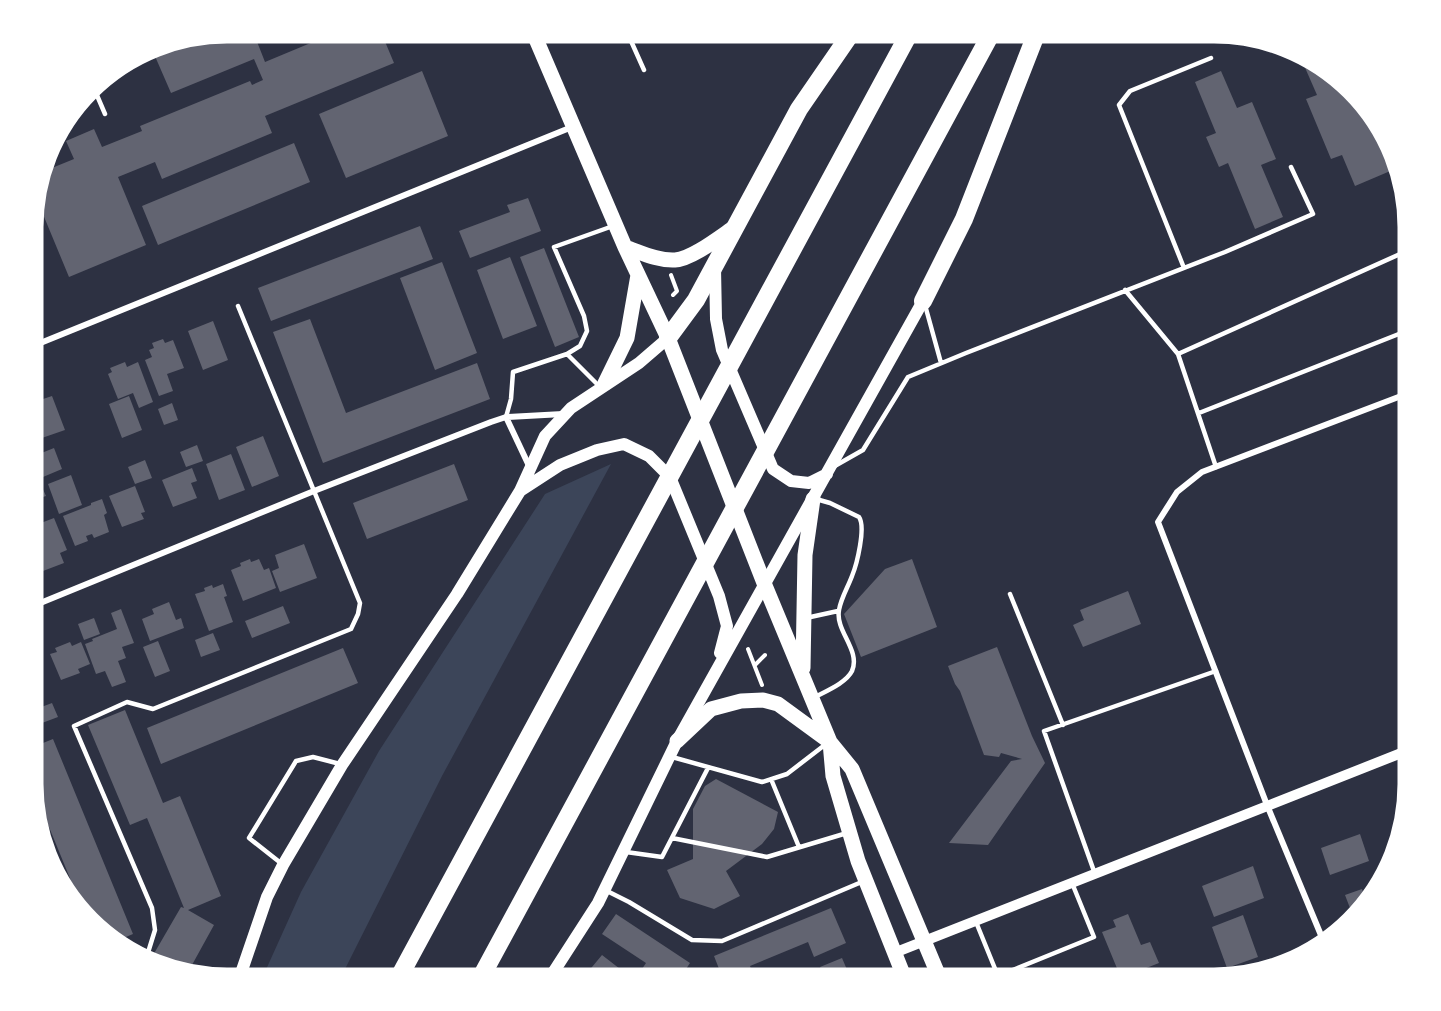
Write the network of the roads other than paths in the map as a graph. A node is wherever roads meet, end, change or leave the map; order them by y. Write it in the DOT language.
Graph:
graph roads {
  1 [pos="537,42"];
  2 [pos="631,42"];
  3 [pos="845,42"];
  4 [pos="905,42"];
  5 [pos="987,42"];
  6 [pos="1033,42"];
  7 [pos="1211,58"];
  8 [pos="644,70"];
  9 [pos="97,96"];
  10 [pos="105,114"];
  11 [pos="572,127"];
  12 [pos="1291,167"];
  13 [pos="615,225"];
  14 [pos="736,226"];
  15 [pos="625,247"];
  16 [pos="1399,255"];
  17 [pos="715,264"];
  18 [pos="1184,268"];
  19 [pos="638,275"];
  20 [pos="1125,290"];
  21 [pos="924,301"];
  22 [pos="238,306"];
  23 [pos="1399,334"];
  24 [pos="668,338"];
  25 [pos="42,342"];
  26 [pos="567,354"];
  27 [pos="1178,354"];
  28 [pos="941,363"];
  29 [pos="603,385"];
  30 [pos="1399,397"];
  31 [pos="1199,413"];
  32 [pos="565,414"];
  33 [pos="506,417"];
  34 [pos="1216,467"];
  35 [pos="530,468"];
  36 [pos="829,471"];
  37 [pos="314,491"];
  38 [pos="520,491"];
  39 [pos="813,499"];
  40 [pos="764,583"];
  41 [pos="1010,594"];
  42 [pos="42,602"];
  43 [pos="838,611"];
  44 [pos="803,618"];
  45 [pos="1216,671"];
  46 [pos="714,675"];
  47 [pos="803,677"];
  48 [pos="812,699"];
  49 [pos="1063,725"];
  50 [pos="677,741"];
  51 [pos="830,741"];
  52 [pos="1399,754"];
  53 [pos="670,756"];
  54 [pos="342,765"];
  55 [pos="708,768"];
  56 [pos="771,779"];
  57 [pos="1267,805"];
  58 [pos="850,832"];
  59 [pos="672,838"];
  60 [pos="799,847"];
  61 [pos="623,852"];
  62 [pos="283,865"];
  63 [pos="1095,874"];
  64 [pos="866,880"];
  65 [pos="1072,883"];
  66 [pos="604,890"];
  67 [pos="975,921"];
  68 [pos="1321,935"];
  69 [pos="925,941"];
  70 [pos="148,951"];
  71 [pos="894,952"];
  72 [pos="242,969"];
  73 [pos="403,969"];
  74 [pos="485,969"];
  75 [pos="555,969"];
  76 [pos="901,969"];
  77 [pos="936,969"];
  78 [pos="995,969"];
  79 [pos="1015,969"];
  1 -- 11 [label="main road"];
  2 -- 8 [label="lane"];
  3 -- 14 [label="highway"];
  4 -- 73 [label="highway"];
  5 -- 74 [label="highway"];
  6 -- 21 [label="highway"];
  7 -- 18 [label="lane"];
  9 -- 10 [label="lane"];
  11 -- 13 [label="main road"];
  11 -- 25 [label="street"];
  12 -- 18 [label="lane"];
  13 -- 15 [label="main road"];
  13 -- 26 [label="lane"];
  14 -- 15 [label="main road"];
  14 -- 17 [label="highway"];
  15 -- 19 [label="main road"];
  16 -- 27 [label="lane"];
  17 -- 24 [label="highway"];
  17 -- 36 [label="main road"];
  18 -- 20 [label="lane"];
  19 -- 24 [label="main road"];
  19 -- 29 [label="main road"];
  20 -- 27 [label="lane"];
  20 -- 28 [label="lane"];
  21 -- 28 [label="lane"];
  21 -- 36 [label="main road"];
  22 -- 37 [label="lane"];
  23 -- 31 [label="lane"];
  24 -- 29 [label="main road"];
  24 -- 40 [label="main road"];
  26 -- 29 [label="lane"];
  26 -- 33 [label="lane"];
  27 -- 31 [label="lane"];
  28 -- 36 [label="lane"];
  29 -- 32 [label="main road"];
  30 -- 34 [label="street"];
  31 -- 34 [label="lane"];
  32 -- 33 [label="street"];
  32 -- 35 [label="main road"];
  33 -- 35 [label="street"];
  33 -- 37 [label="street"];
  34 -- 45 [label="street"];
  35 -- 38 [label="main road"];
  36 -- 39 [label="main road"];
  37 -- 42 [label="street"];
  37 -- 70 [label="lane"];
  38 -- 46 [label="main road"];
  38 -- 54 [label="main road"];
  39 -- 40 [label="main road"];
  39 -- 43 [label="lane"];
  39 -- 44 [label="main road"];
  40 -- 46 [label="main road"];
  40 -- 47 [label="main road"];
  41 -- 49 [label="lane"];
  43 -- 44 [label="lane"];
  43 -- 48 [label="lane"];
  44 -- 47 [label="main road"];
  45 -- 49 [label="lane"];
  45 -- 57 [label="street"];
  46 -- 50 [label="main road"];
  47 -- 48 [label="main road"];
  48 -- 51 [label="main road"];
  49 -- 63 [label="lane"];
  50 -- 51 [label="main road"];
  50 -- 53 [label="main road"];
  51 -- 56 [label="lane"];
  51 -- 58 [label="main road"];
  51 -- 69 [label="main road"];
  52 -- 57 [label="street"];
  53 -- 55 [label="lane"];
  53 -- 61 [label="main road"];
  54 -- 62 [label="main road"];
  54 -- 62 [label="lane"];
  55 -- 56 [label="lane"];
  55 -- 59 [label="lane"];
  56 -- 60 [label="lane"];
  57 -- 63 [label="street"];
  57 -- 68 [label="street"];
  58 -- 60 [label="lane"];
  58 -- 64 [label="main road"];
  59 -- 60 [label="lane"];
  59 -- 61 [label="lane"];
  61 -- 66 [label="main road"];
  62 -- 72 [label="main road"];
  63 -- 65 [label="street"];
  64 -- 66 [label="lane"];
  64 -- 71 [label="main road"];
  65 -- 67 [label="street"];
  65 -- 79 [label="lane"];
  66 -- 75 [label="main road"];
  67 -- 69 [label="street"];
  67 -- 78 [label="lane"];
  69 -- 71 [label="street"];
  69 -- 77 [label="main road"];
  71 -- 76 [label="main road"];
}
